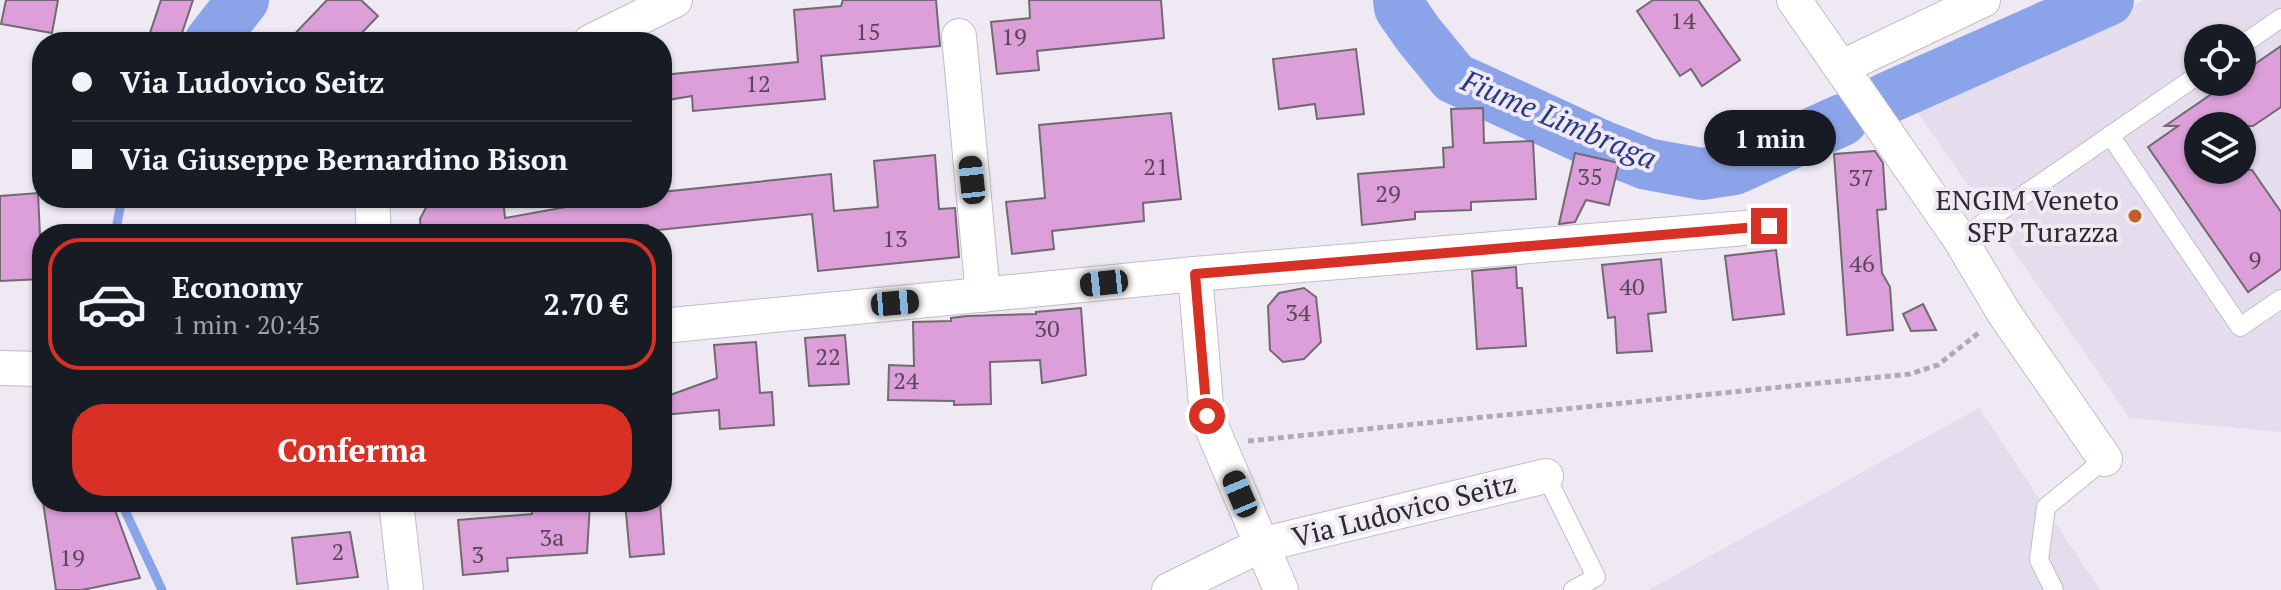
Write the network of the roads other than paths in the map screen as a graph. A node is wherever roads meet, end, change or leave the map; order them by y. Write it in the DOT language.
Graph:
graph roads {
  1 [pos="675,0"];
  2 [pos="1794,0"];
  3 [pos="1983,0"];
  4 [pos="2281,18"];
  5 [pos="610,32"];
  6 [pos="2256,35"];
  7 [pos="959,36"];
  8 [pos="1842,67"];
  9 [pos="2184,85"];
  10 [pos="2110,135"];
  11 [pos="1769,226"];
  12 [pos="1960,239"];
  13 [pos="1195,274"];
  14 [pos="983,295"];
  15 [pos="2281,299"];
  16 [pos="672,325"];
  17 [pos="0,368"];
  18 [pos="32,369"];
  19 [pos="2105,459"];
  20 [pos="1546,476"];
  21 [pos="397,512"];
  22 [pos="1261,545"];
  23 [pos="406,590"];
  24 [pos="1169,590"];
  25 [pos="1281,590"];
  26 [pos="1573,590"];
  27 [pos="2054,590"];
  1 -- 5 [label="street"];
  2 -- 8 [label="street"];
  3 -- 8 [label="street"];
  4 -- 6 [label="lane"];
  7 -- 14 [label="street"];
  8 -- 12 [label="street"];
  9 -- 10 [label="lane"];
  10 -- 12 [label="lane"];
  10 -- 15 [label="lane"];
  11 -- 13 [label="street"];
  12 -- 19 [label="street"];
  13 -- 14 [label="street"];
  13 -- 22 [label="street, Via Ludovico Seitz"];
  14 -- 16 [label="street"];
  17 -- 18 [label="street"];
  19 -- 27 [label="lane"];
  20 -- 22 [label="street, Via Ludovico Seitz"];
  20 -- 26 [label="lane"];
  21 -- 23 [label="street"];
  22 -- 24 [label="street, Via Ludovico Seitz"];
  22 -- 25 [label="street, Via Ludovico Seitz"];
}
